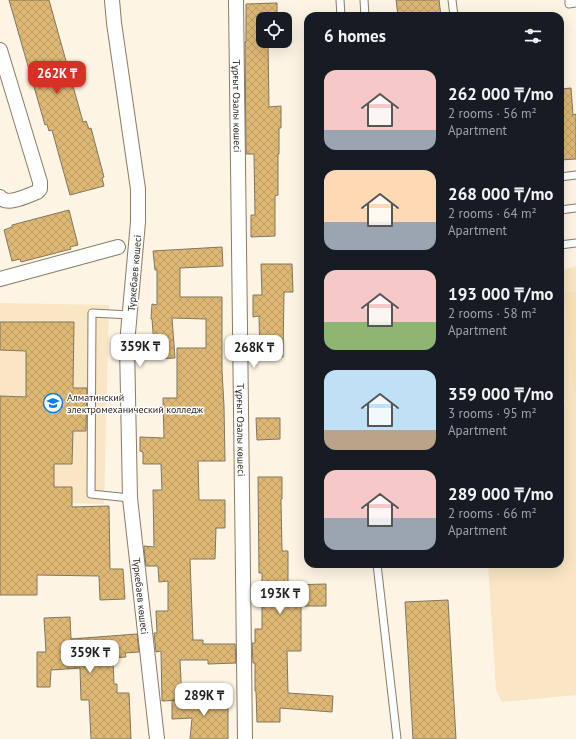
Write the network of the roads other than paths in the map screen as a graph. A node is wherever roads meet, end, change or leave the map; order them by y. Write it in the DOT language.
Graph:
graph roads {
  1 [pos="112,0"];
  2 [pos="236,0"];
  3 [pos="340,0"];
  4 [pos="364,0"];
  5 [pos="452,0"];
  6 [pos="569,0"];
  7 [pos="576,3"];
  8 [pos="341,12"];
  9 [pos="365,12"];
  10 [pos="454,12"];
  11 [pos="0,50"];
  12 [pos="576,175"];
  13 [pos="564,176"];
  14 [pos="0,197"];
  15 [pos="576,208"];
  16 [pos="564,210"];
  17 [pos="576,243"];
  18 [pos="564,244"];
  19 [pos="127,245"];
  20 [pos="0,279"];
  21 [pos="130,315"];
  22 [pos="130,498"];
  23 [pos="376,568"];
  24 [pos="157,739"];
  25 [pos="245,739"];
  26 [pos="397,739"];
  1 -- 19 [label="street, Түркебаев көшесі"];
  2 -- 25 [label="street, Тұрғыт Озалы көшесі"];
  3 -- 8 [label="lane"];
  4 -- 9 [label="lane"];
  5 -- 10 [label="lane"];
  6 -- 7 [label="lane"];
  11 -- 14 [label="street"];
  12 -- 13 [label="lane"];
  15 -- 16 [label="lane"];
  17 -- 18 [label="lane"];
  19 -- 20 [label="street"];
  19 -- 21 [label="street, Түркебаев көшесі"];
  21 -- 22 [label="street, Түркебаев көшесі"];
  21 -- 22 [label="lane"];
  22 -- 24 [label="street, Түркебаев көшесі"];
  23 -- 26 [label="lane"];
}
